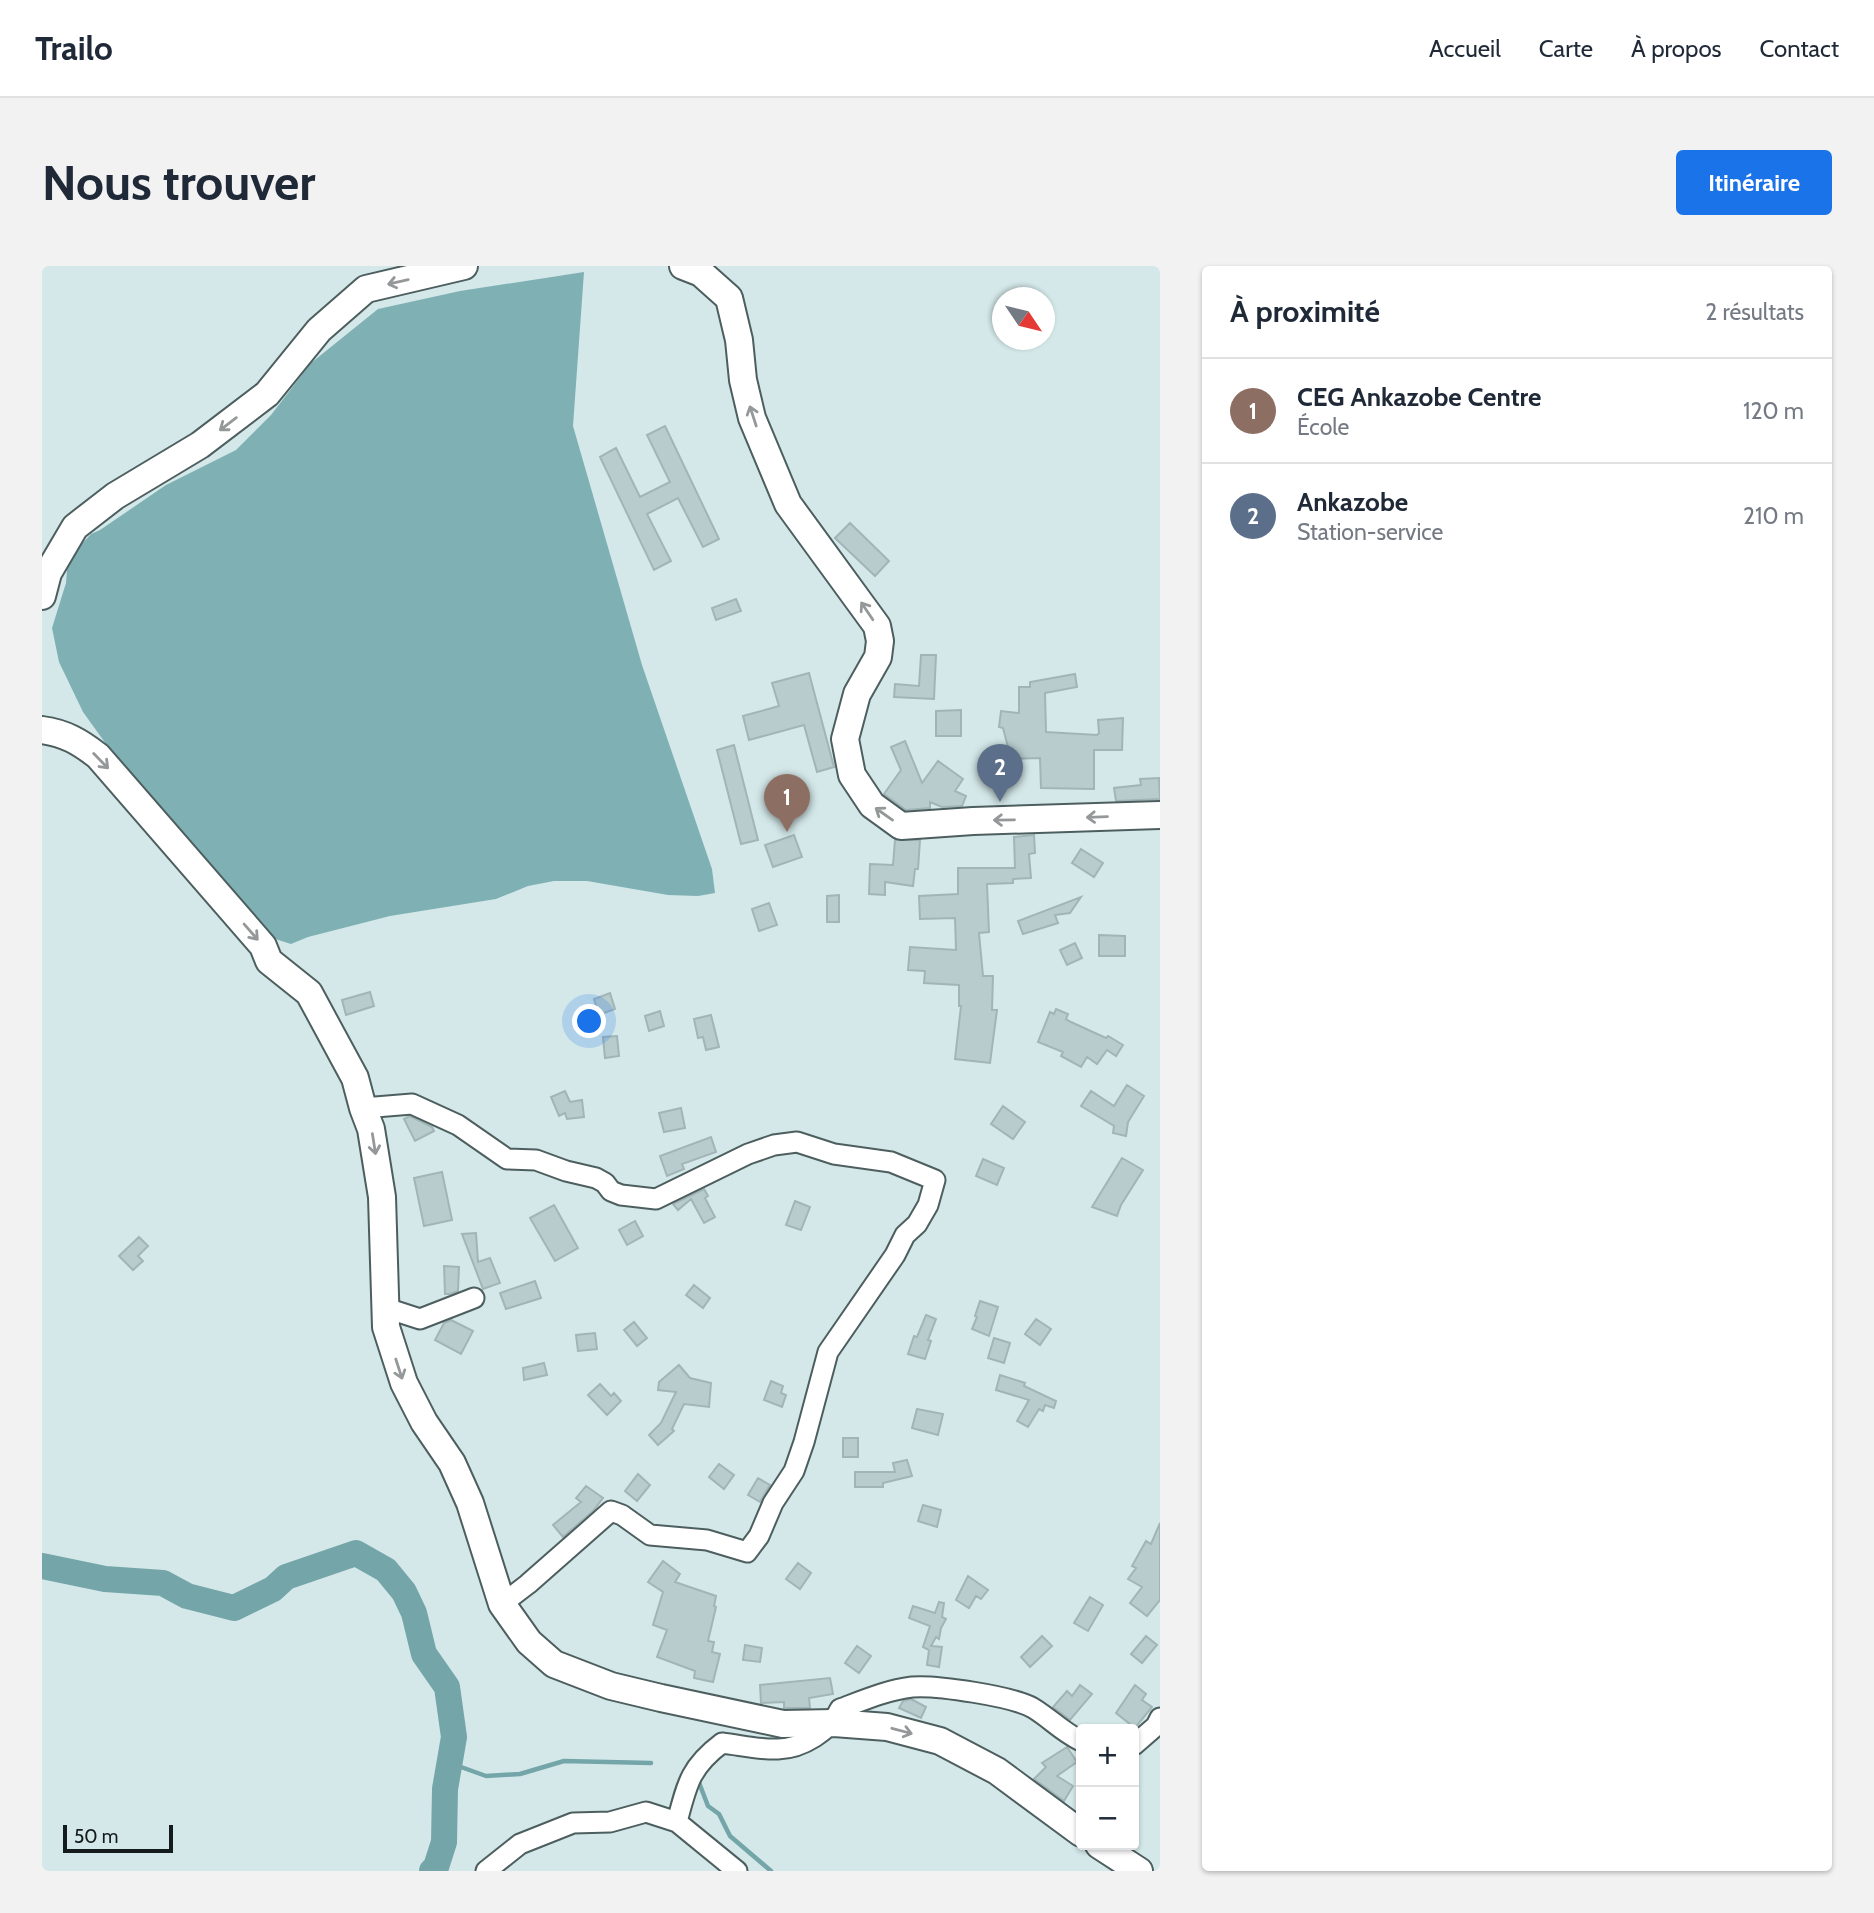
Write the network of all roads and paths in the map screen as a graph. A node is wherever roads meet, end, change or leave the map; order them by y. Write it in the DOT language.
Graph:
graph roads {
  1 [pos="464,266"];
  2 [pos="683,266"];
  3 [pos="42,596"];
  4 [pos="42,730"];
  5 [pos="1160,815"];
  6 [pos="363,1108"];
  7 [pos="474,1298"];
  8 [pos="386,1308"];
  9 [pos="502,1604"];
  10 [pos="1160,1718"];
  11 [pos="834,1723"];
  12 [pos="1076,1738"];
  13 [pos="1139,1741"];
  14 [pos="677,1822"];
  15 [pos="1076,1829"];
  16 [pos="1107,1850"];
  17 [pos="486,1871"];
  18 [pos="737,1871"];
  19 [pos="1139,1871"];
  1 -- 3 [label="main road, one-way"];
  5 -- 2 [label="main road, one-way"];
  4 -- 6 [label="main road, one-way"];
  6 -- 8 [label="main road, one-way"];
  6 -- 9 [label="street"];
  7 -- 8 [label="street"];
  8 -- 9 [label="main road, one-way"];
  9 -- 11 [label="main road"];
  10 -- 13 [label="street"];
  11 -- 12 [label="street"];
  11 -- 14 [label="street"];
  11 -- 15 [label="main road, one-way"];
  14 -- 17 [label="street"];
  14 -- 18 [label="street"];
  16 -- 19 [label="main road"];
}
